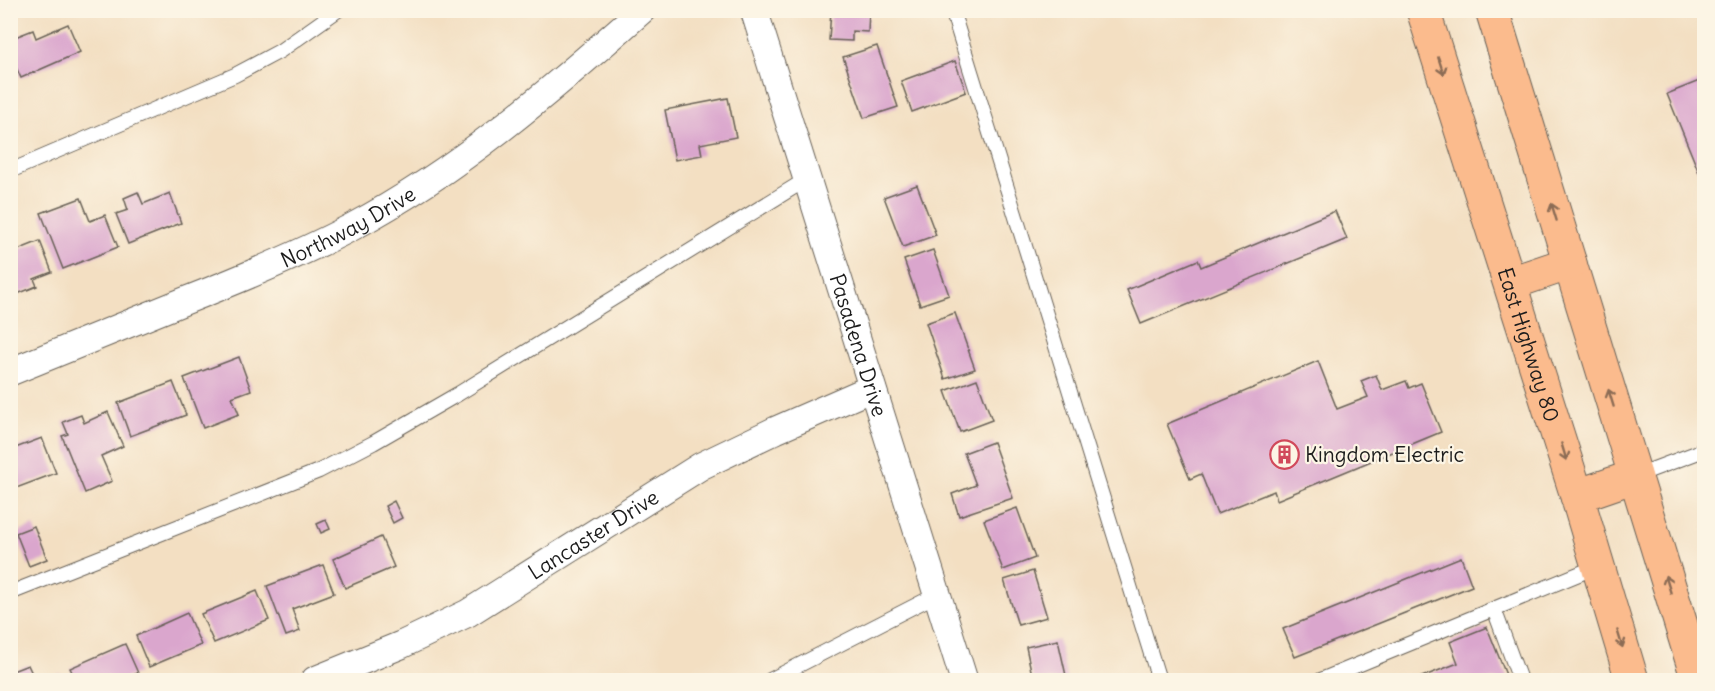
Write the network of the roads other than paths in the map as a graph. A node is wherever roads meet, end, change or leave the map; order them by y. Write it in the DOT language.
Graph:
graph roads {
  1 [pos="338,10"];
  2 [pos="642,10"];
  3 [pos="754,10"];
  4 [pos="951,10"];
  5 [pos="1424,10"];
  6 [pos="1492,10"];
  7 [pos="10,171"];
  8 [pos="807,179"];
  9 [pos="1569,263"];
  10 [pos="1510,283"];
  11 [pos="10,372"];
  12 [pos="872,388"];
  13 [pos="1704,450"];
  14 [pos="1635,476"];
  15 [pos="1577,496"];
  16 [pos="1598,566"];
  17 [pos="10,593"];
  18 [pos="936,595"];
  19 [pos="1494,609"];
  20 [pos="1694,677"];
  21 [pos="1630,680"];
  22 [pos="315,681"];
  23 [pos="770,681"];
  24 [pos="964,681"];
  25 [pos="1159,681"];
  26 [pos="1321,681"];
  27 [pos="1520,681"];
  1 -- 7 [label="lane"];
  2 -- 11 [label="street, Northway Drive"];
  3 -- 8 [label="street, Pasadena Drive"];
  4 -- 25 [label="lane"];
  5 -- 10 [label="main road, East Highway 80, one-way"];
  9 -- 6 [label="main road, one-way"];
  8 -- 12 [label="street, Pasadena Drive"];
  8 -- 17 [label="lane"];
  9 -- 10 [label="main road"];
  14 -- 9 [label="main road, one-way"];
  10 -- 15 [label="main road, East Highway 80, one-way"];
  12 -- 18 [label="street, Pasadena Drive"];
  12 -- 22 [label="street, Lancaster Drive"];
  13 -- 14 [label="lane"];
  14 -- 15 [label="main road"];
  20 -- 14 [label="main road, one-way"];
  15 -- 16 [label="main road, East Highway 80"];
  16 -- 19 [label="lane"];
  16 -- 21 [label="main road, East Highway 80, one-way"];
  18 -- 23 [label="lane"];
  18 -- 24 [label="street, Pasadena Drive"];
  19 -- 26 [label="lane"];
  19 -- 27 [label="lane"];
}
